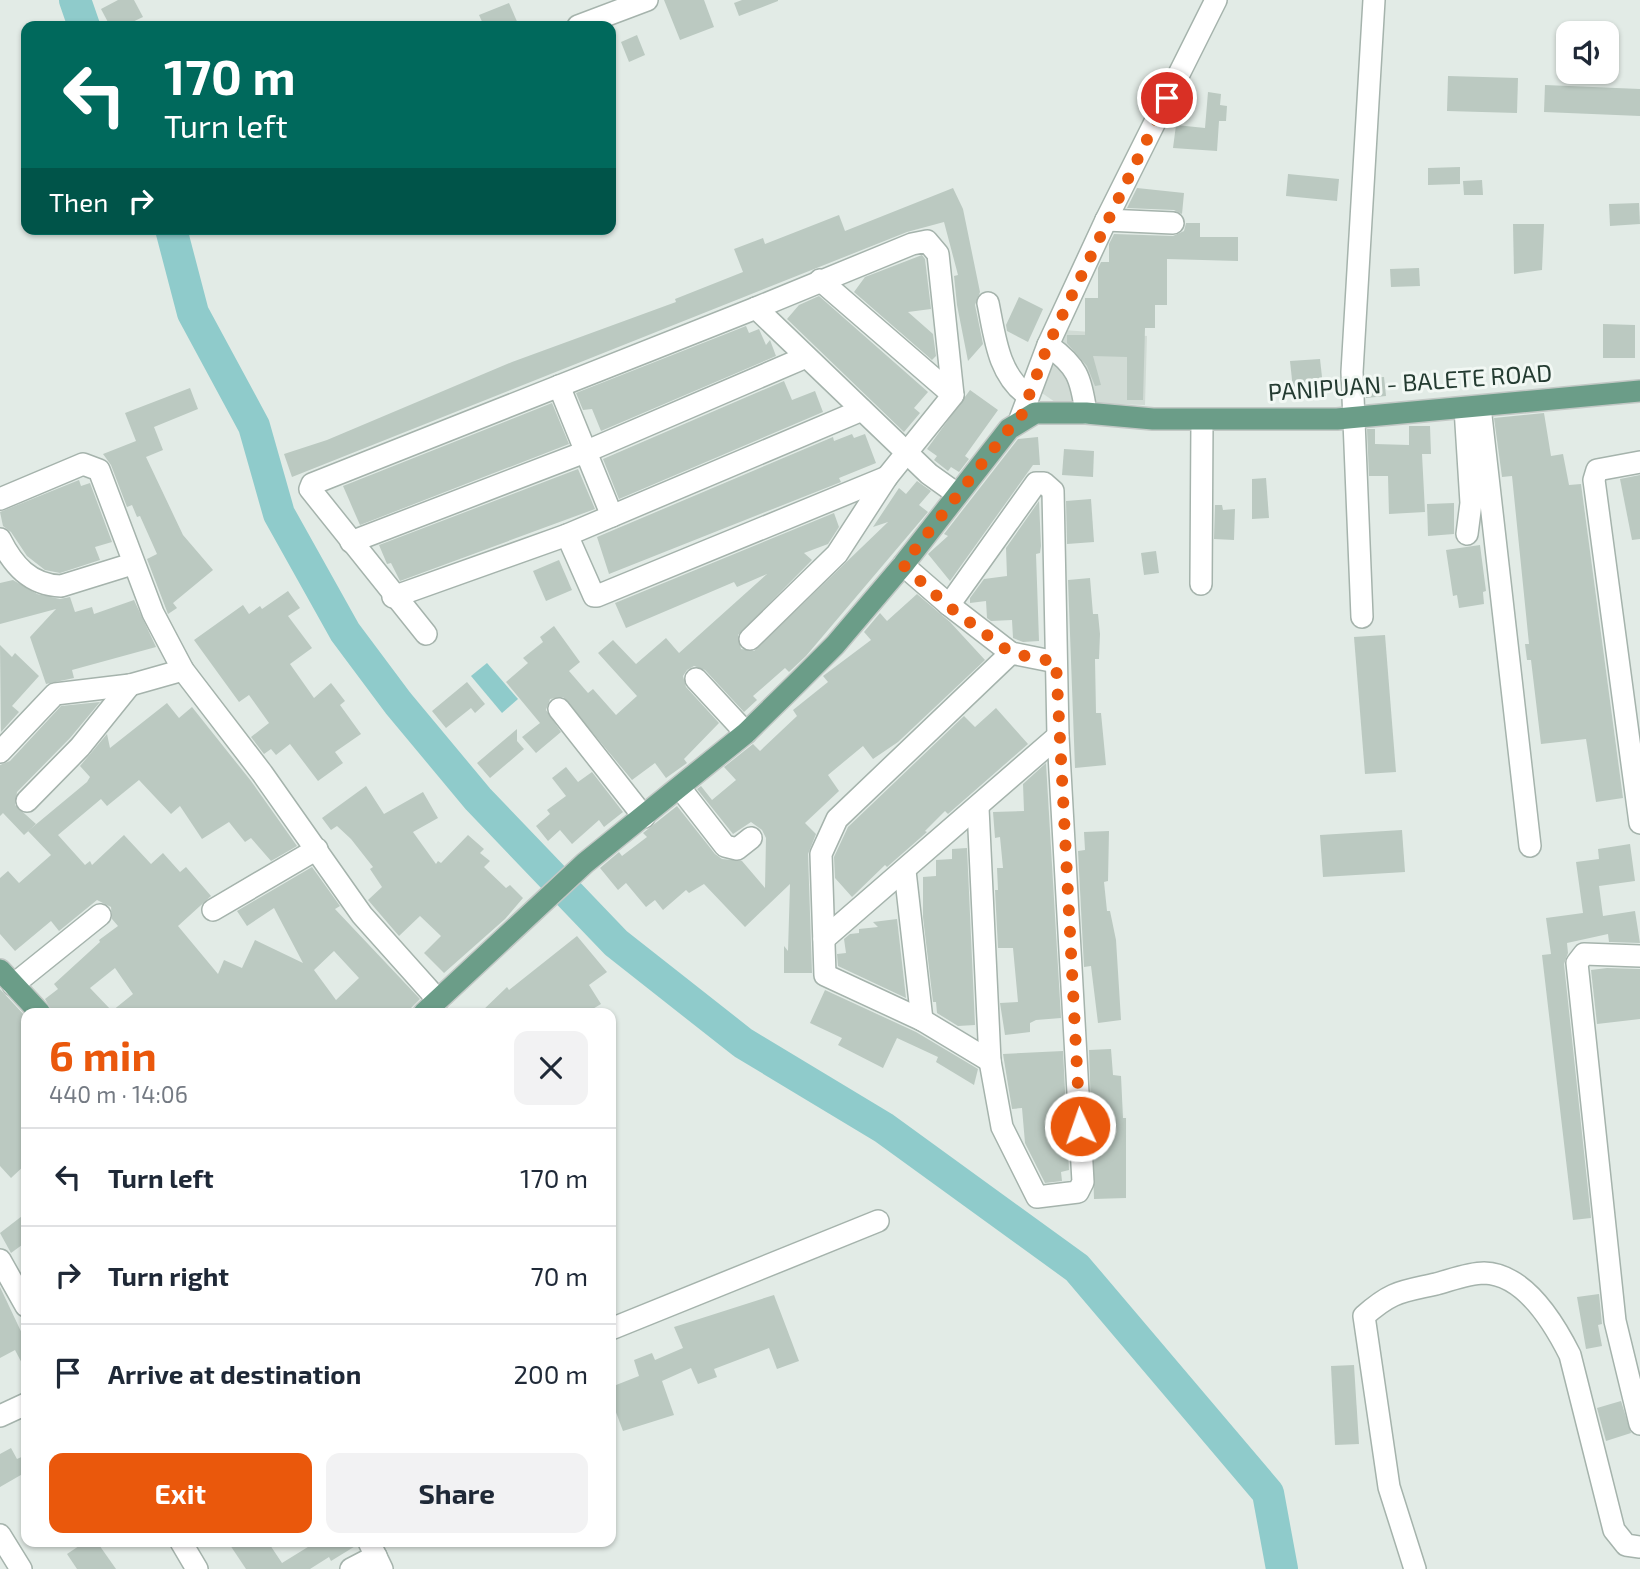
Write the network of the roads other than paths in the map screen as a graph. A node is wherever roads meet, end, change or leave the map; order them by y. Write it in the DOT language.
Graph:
graph roads {
  1 [pos="647,0"];
  2 [pos="1216,0"];
  3 [pos="1374,0"];
  4 [pos="591,21"];
  5 [pos="1107,220"];
  6 [pos="1173,223"];
  7 [pos="820,280"];
  8 [pos="988,303"];
  9 [pos="756,309"];
  10 [pos="1048,345"];
  11 [pos="806,357"];
  12 [pos="558,386"];
  13 [pos="1640,391"];
  14 [pos="953,395"];
  15 [pos="1027,395"];
  16 [pos="1472,407"];
  17 [pos="862,410"];
  18 [pos="1086,413"];
  19 [pos="1353,418"];
  20 [pos="1202,420"];
  21 [pos="1019,422"];
  22 [pos="585,452"];
  23 [pos="907,453"];
  24 [pos="1640,462"];
  25 [pos="887,477"];
  26 [pos="957,494"];
  27 [pos="0,499"];
  28 [pos="612,516"];
  29 [pos="1468,534"];
  30 [pos="568,536"];
  31 [pos="0,539"];
  32 [pos="351,542"];
  33 [pos="132,564"];
  34 [pos="903,565"];
  35 [pos="7,567"];
  36 [pos="1201,584"];
  37 [pos="393,597"];
  38 [pos="948,606"];
  39 [pos="1362,617"];
  40 [pos="426,635"];
  41 [pos="750,639"];
  42 [pos="1011,653"];
  43 [pos="1056,662"];
  44 [pos="183,670"];
  45 [pos="696,679"];
  46 [pos="130,685"];
  47 [pos="559,709"];
  48 [pos="746,733"];
  49 [pos="1058,736"];
  50 [pos="0,752"];
  51 [pos="680,788"];
  52 [pos="27,801"];
  53 [pos="978,808"];
  54 [pos="644,817"];
  55 [pos="1640,823"];
  56 [pos="751,838"];
  57 [pos="1530,846"];
  58 [pos="317,849"];
  59 [pos="905,871"];
  60 [pos="213,910"];
  61 [pos="100,915"];
  62 [pos="824,939"];
  63 [pos="1640,956"];
  64 [pos="7,977"];
  65 [pos="431,1007"];
  66 [pos="35,1008"];
  67 [pos="922,1020"];
  68 [pos="989,1061"];
  69 [pos="878,1221"];
  70 [pos="0,1260"];
  71 [pos="21,1297"];
  72 [pos="616,1327"];
  73 [pos="21,1406"];
  74 [pos="0,1416"];
  75 [pos="1640,1424"];
  76 [pos="0,1535"];
  77 [pos="1640,1546"];
  78 [pos="184,1547"];
  79 [pos="375,1556"];
  80 [pos="21,1569"];
  81 [pos="197,1569"];
  82 [pos="351,1569"];
  83 [pos="1415,1569"];
  1 -- 4 [label="street"];
  2 -- 5 [label="street"];
  3 -- 19 [label="street"];
  5 -- 6 [label="street"];
  5 -- 10 [label="street"];
  7 -- 9 [label="street"];
  7 -- 14 [label="street"];
  7 -- 14 [label="street"];
  8 -- 15 [label="street"];
  9 -- 11 [label="street"];
  9 -- 12 [label="street"];
  10 -- 15 [label="street"];
  10 -- 18 [label="street"];
  11 -- 17 [label="street"];
  11 -- 22 [label="street"];
  12 -- 22 [label="street"];
  12 -- 32 [label="street"];
  13 -- 16 [label="main road, PANIPUAN - BALETE ROAD"];
  14 -- 23 [label="street"];
  15 -- 21 [label="street"];
  16 -- 19 [label="main road, PANIPUAN - BALETE ROAD"];
  16 -- 29 [label="street"];
  16 -- 57 [label="street"];
  17 -- 23 [label="street"];
  17 -- 28 [label="street"];
  18 -- 20 [label="main road, PANIPUAN - BALETE ROAD"];
  18 -- 21 [label="main road, PANIPUAN - BALETE ROAD"];
  19 -- 20 [label="main road, PANIPUAN - BALETE ROAD"];
  19 -- 39 [label="street"];
  20 -- 36 [label="street"];
  21 -- 26 [label="main road"];
  22 -- 28 [label="street"];
  22 -- 32 [label="street"];
  23 -- 25 [label="street"];
  23 -- 26 [label="street"];
  24 -- 55 [label="street"];
  25 -- 30 [label="street"];
  25 -- 41 [label="street"];
  26 -- 34 [label="main road"];
  27 -- 33 [label="street"];
  28 -- 30 [label="street"];
  30 -- 37 [label="street"];
  31 -- 35 [label="street"];
  32 -- 37 [label="street"];
  33 -- 35 [label="street"];
  33 -- 44 [label="street"];
  34 -- 38 [label="street"];
  34 -- 48 [label="main road"];
  37 -- 40 [label="street"];
  38 -- 42 [label="street"];
  38 -- 43 [label="street"];
  42 -- 43 [label="street"];
  42 -- 62 [label="street"];
  43 -- 49 [label="street"];
  44 -- 46 [label="street"];
  44 -- 58 [label="street"];
  45 -- 48 [label="street"];
  46 -- 50 [label="street"];
  46 -- 52 [label="street"];
  47 -- 54 [label="street"];
  48 -- 51 [label="main road"];
  49 -- 53 [label="street"];
  49 -- 68 [label="street"];
  51 -- 54 [label="main road"];
  51 -- 56 [label="street"];
  53 -- 59 [label="street"];
  53 -- 68 [label="street"];
  54 -- 65 [label="main road"];
  58 -- 60 [label="street"];
  58 -- 65 [label="street"];
  59 -- 62 [label="street"];
  59 -- 67 [label="street"];
  61 -- 64 [label="street"];
  62 -- 67 [label="street"];
  63 -- 75 [label="street"];
  64 -- 66 [label="main road"];
  67 -- 68 [label="street"];
  69 -- 72 [label="street"];
  70 -- 71 [label="street"];
  73 -- 74 [label="street"];
  76 -- 80 [label="street"];
  77 -- 83 [label="street"];
  78 -- 81 [label="street"];
  79 -- 82 [label="street"];
}
